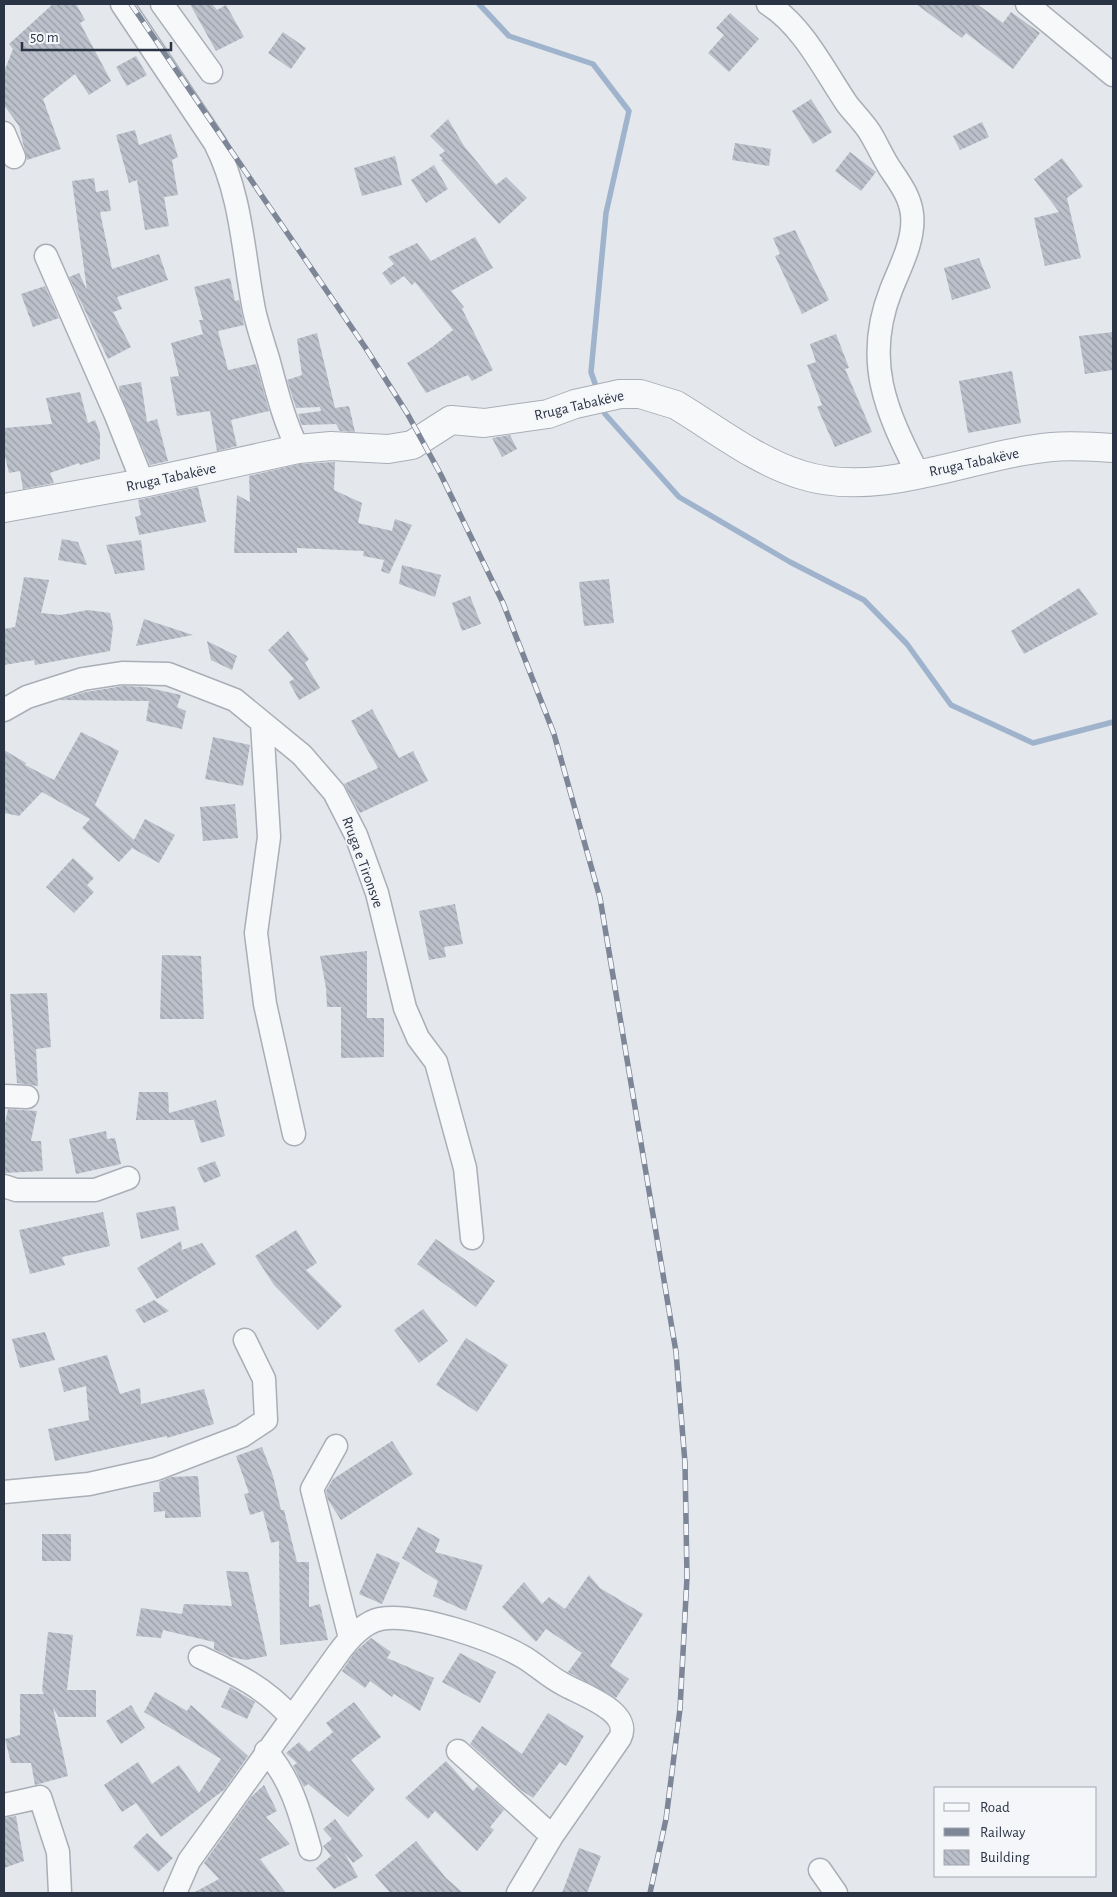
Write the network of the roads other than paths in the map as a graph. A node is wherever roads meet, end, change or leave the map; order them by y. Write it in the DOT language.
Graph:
graph roads {
  1 [pos="122,4"];
  2 [pos="162,4"];
  3 [pos="768,4"];
  4 [pos="1027,4"];
  5 [pos="211,72"];
  6 [pos="1113,75"];
  7 [pos="4,133"];
  8 [pos="14,157"];
  9 [pos="46,256"];
  10 [pos="1113,448"];
  11 [pos="298,449"];
  12 [pos="918,474"];
  13 [pos="143,483"];
  14 [pos="4,508"];
  15 [pos="4,710"];
  16 [pos="262,723"];
  17 [pos="4,1096"];
  18 [pos="27,1097"];
  19 [pos="294,1134"];
  20 [pos="128,1178"];
  21 [pos="4,1186"];
  22 [pos="472,1238"];
  23 [pos="245,1340"];
  24 [pos="336,1446"];
  25 [pos="4,1492"];
  26 [pos="350,1638"];
  27 [pos="200,1657"];
  28 [pos="290,1717"];
  29 [pos="266,1750"];
  30 [pos="458,1751"];
  31 [pos="4,1805"];
  32 [pos="552,1836"];
  33 [pos="310,1849"];
  34 [pos="820,1870"];
  35 [pos="60,1893"];
  36 [pos="175,1893"];
  37 [pos="518,1893"];
  38 [pos="836,1893"];
  1 -- 11 [label="street"];
  2 -- 5 [label="street"];
  3 -- 12 [label="street"];
  4 -- 6 [label="street"];
  7 -- 8 [label="street"];
  9 -- 13 [label="street"];
  10 -- 12 [label="street, Rruga Tabakëve"];
  11 -- 12 [label="street, Rruga Tabakëve"];
  11 -- 13 [label="street, Rruga Tabakëve"];
  13 -- 14 [label="street, Rruga Tabakëve"];
  15 -- 16 [label="street, Rruga e Tironsve"];
  16 -- 19 [label="street"];
  16 -- 22 [label="street, Rruga e Tironsve"];
  17 -- 18 [label="street"];
  20 -- 21 [label="street"];
  23 -- 25 [label="street"];
  24 -- 26 [label="street"];
  26 -- 28 [label="street"];
  26 -- 32 [label="street"];
  27 -- 28 [label="street"];
  28 -- 29 [label="street"];
  29 -- 33 [label="street"];
  29 -- 36 [label="street"];
  30 -- 32 [label="street"];
  31 -- 35 [label="street"];
  32 -- 37 [label="street"];
  34 -- 38 [label="street"];
}
